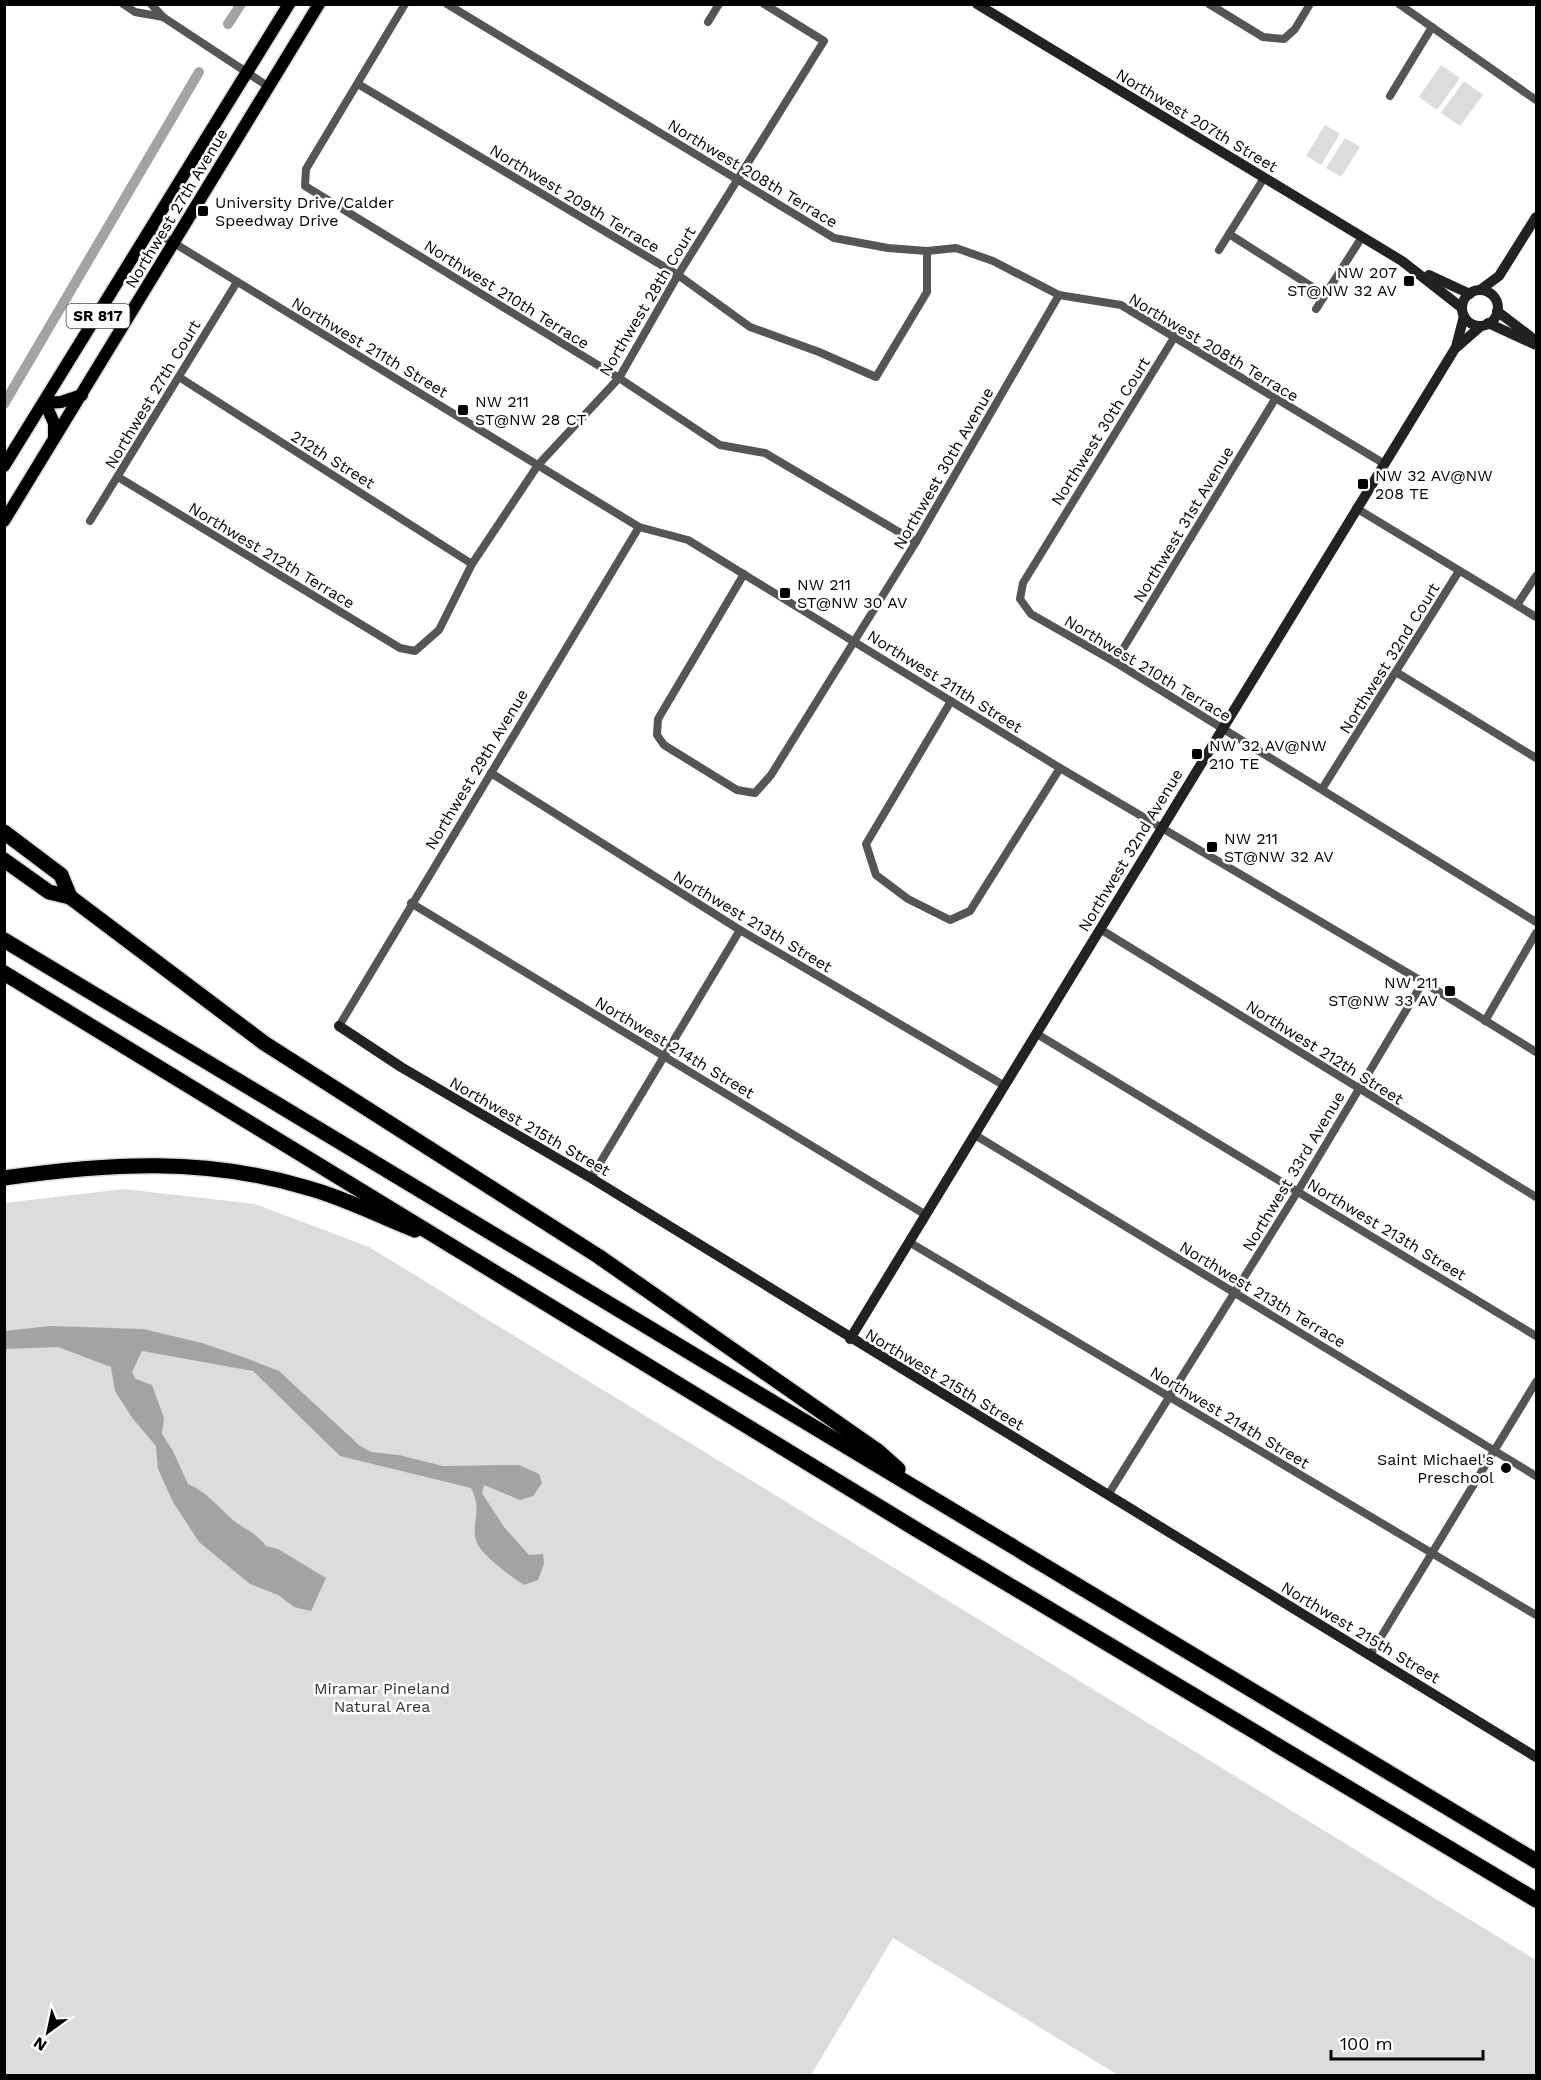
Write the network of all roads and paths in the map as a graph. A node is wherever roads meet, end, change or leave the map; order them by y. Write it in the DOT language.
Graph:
graph roads {
  1 [pos="123,4"];
  2 [pos="151,4"];
  3 [pos="289,4"];
  4 [pos="319,4"];
  5 [pos="405,4"];
  6 [pos="447,4"];
  7 [pos="719,4"];
  8 [pos="764,4"];
  9 [pos="977,4"];
  10 [pos="1209,4"];
  11 [pos="1310,4"];
  12 [pos="1399,4"];
  13 [pos="163,17"];
  14 [pos="708,22"];
  15 [pos="1432,27"];
  16 [pos="248,74"];
  17 [pos="358,84"];
  18 [pos="269,87"];
  19 [pos="1390,96"];
  20 [pos="1536,100"];
  21 [pos="1264,178"];
  22 [pos="739,179"];
  23 [pos="1536,217"];
  24 [pos="151,229"];
  25 [pos="1229,234"];
  26 [pos="1362,237"];
  27 [pos="174,244"];
  28 [pos="1218,250"];
  29 [pos="927,251"];
  30 [pos="1402,261"];
  31 [pos="678,275"];
  32 [pos="1499,276"];
  33 [pos="237,282"];
  34 [pos="1475,292"];
  35 [pos="1059,295"];
  36 [pos="1325,295"];
  37 [pos="1497,306"];
  38 [pos="1316,309"];
  39 [pos="1463,312"];
  40 [pos="1485,325"];
  41 [pos="1175,336"];
  42 [pos="1536,342"];
  43 [pos="1456,347"];
  44 [pos="178,377"];
  45 [pos="619,378"];
  46 [pos="82,394"];
  47 [pos="1275,399"];
  48 [pos="45,403"];
  49 [pos="54,439"];
  50 [pos="1383,463"];
  51 [pos="538,465"];
  52 [pos="4,466"];
  53 [pos="117,477"];
  54 [pos="1356,508"];
  55 [pos="4,521"];
  56 [pos="90,521"];
  57 [pos="639,527"];
  58 [pos="916,542"];
  59 [pos="1048,542"];
  60 [pos="472,564"];
  61 [pos="1459,571"];
  62 [pos="744,574"];
  63 [pos="1536,576"];
  64 [pos="1517,605"];
  65 [pos="1536,617"];
  66 [pos="855,641"];
  67 [pos="415,651"];
  68 [pos="1115,662"];
  69 [pos="1396,672"];
  70 [pos="951,700"];
  71 [pos="1221,728"];
  72 [pos="1536,758"];
  73 [pos="1060,768"];
  74 [pos="490,773"];
  75 [pos="1322,789"];
  76 [pos="1161,826"];
  77 [pos="4,832"];
  78 [pos="4,860"];
  79 [pos="70,897"];
  80 [pos="411,903"];
  81 [pos="1536,922"];
  82 [pos="1100,929"];
  83 [pos="740,930"];
  84 [pos="1536,933"];
  85 [pos="4,940"];
  86 [pos="4,973"];
  87 [pos="1423,982"];
  88 [pos="1485,1021"];
  89 [pos="339,1026"];
  90 [pos="1037,1034"];
  91 [pos="1536,1052"];
  92 [pos="664,1056"];
  93 [pos="1005,1086"];
  94 [pos="1358,1089"];
  95 [pos="975,1135"];
  96 [pos="4,1178"];
  97 [pos="591,1178"];
  98 [pos="1298,1191"];
  99 [pos="1536,1197"];
  100 [pos="926,1215"];
  101 [pos="909,1242"];
  102 [pos="448,1243"];
  103 [pos="1234,1293"];
  104 [pos="1536,1336"];
  105 [pos="850,1339"];
  106 [pos="1536,1382"];
  107 [pos="1170,1397"];
  108 [pos="1494,1450"];
  109 [pos="1536,1476"];
  110 [pos="917,1488"];
  111 [pos="1108,1495"];
  112 [pos="1432,1551"];
  113 [pos="1536,1615"];
  114 [pos="1370,1655"];
  115 [pos="1536,1757"];
  116 [pos="1536,1861"];
  117 [pos="1536,1899"];
  1 -- 13 [label="street"];
  2 -- 13 [label="street"];
  3 -- 16 [label="main road, Northwest 27th Avenue / SR 817"];
  4 -- 18 [label="main road, Northwest 27th Avenue / SR 817"];
  5 -- 17 [label="street"];
  6 -- 22 [label="street, Northwest 208th Terrace"];
  7 -- 14 [label="street"];
  8 -- 22 [label="street, Northwest 28th Court"];
  9 -- 21 [label="street, Northwest 207th Street"];
  10 -- 11 [label="street"];
  12 -- 15 [label="street"];
  13 -- 16 [label="street"];
  15 -- 19 [label="street"];
  15 -- 20 [label="street"];
  16 -- 18 [label="street"];
  16 -- 24 [label="main road, Northwest 27th Avenue / SR 817"];
  17 -- 31 [label="street, Northwest 209th Terrace"];
  17 -- 45 [label="street, Northwest 210th Terrace"];
  18 -- 27 [label="main road, Northwest 27th Avenue / SR 817"];
  21 -- 25 [label="street"];
  21 -- 26 [label="street, Northwest 207th Street"];
  22 -- 29 [label="street, Northwest 208th Terrace"];
  22 -- 31 [label="street, Northwest 28th Court"];
  23 -- 32 [label="street"];
  24 -- 27 [label="street, Northwest 211th Street"];
  24 -- 48 [label="main road, Northwest 27th Avenue / SR 817"];
  25 -- 28 [label="street"];
  25 -- 36 [label="street"];
  26 -- 30 [label="street, Northwest 207th Street"];
  26 -- 36 [label="street"];
  27 -- 33 [label="street, Northwest 211th Street"];
  27 -- 46 [label="main road, Northwest 27th Avenue / SR 817"];
  29 -- 31 [label="street, Northwest 209th Terrace"];
  29 -- 35 [label="street, Northwest 208th Terrace"];
  30 -- 34 [label="street, Northwest 207th Street"];
  30 -- 39 [label="street, Northwest 207th Street"];
  31 -- 45 [label="street, Northwest 28th Court"];
  32 -- 34 [label="street"];
  32 -- 37 [label="street"];
  33 -- 44 [label="street, Northwest 27th Court"];
  33 -- 51 [label="street, Northwest 211th Street"];
  34 -- 37 [label="street"];
  34 -- 39 [label="street"];
  35 -- 41 [label="street, Northwest 208th Terrace"];
  35 -- 58 [label="street, Northwest 30th Avenue"];
  36 -- 38 [label="street"];
  37 -- 40 [label="street"];
  37 -- 42 [label="street"];
  39 -- 40 [label="street"];
  39 -- 43 [label="street, Northwest 32nd Avenue"];
  40 -- 42 [label="street"];
  40 -- 43 [label="street, Northwest 32nd Avenue"];
  41 -- 47 [label="street, Northwest 208th Terrace"];
  41 -- 59 [label="street, Northwest 30th Court"];
  43 -- 50 [label="street, Northwest 32nd Avenue"];
  44 -- 53 [label="street, Northwest 27th Court"];
  44 -- 60 [label="street, 212th Street"];
  45 -- 51 [label="street, Northwest 28th Court"];
  45 -- 58 [label="street, Northwest 210th Terrace"];
  46 -- 48 [label="main road"];
  46 -- 49 [label="main road, Northwest 27th Avenue / SR 817"];
  47 -- 50 [label="street, Northwest 208th Terrace"];
  47 -- 68 [label="street, Northwest 31st Avenue"];
  48 -- 49 [label="main road"];
  48 -- 52 [label="main road, Northwest 27th Avenue / SR 817"];
  49 -- 55 [label="main road, Northwest 27th Avenue / SR 817"];
  50 -- 54 [label="street, Northwest 32nd Avenue"];
  51 -- 57 [label="street, Northwest 211th Street"];
  51 -- 60 [label="street, Northwest 28th Court"];
  53 -- 56 [label="street, Northwest 27th Court"];
  53 -- 67 [label="street, Northwest 212th Terrace"];
  54 -- 61 [label="street"];
  54 -- 71 [label="street, Northwest 32nd Avenue"];
  57 -- 62 [label="street, Northwest 211th Street"];
  57 -- 74 [label="street, Northwest 29th Avenue"];
  58 -- 66 [label="street, Northwest 30th Avenue"];
  59 -- 68 [label="street, Northwest 210th Terrace"];
  60 -- 67 [label="street, Northwest 28th Court"];
  61 -- 64 [label="street"];
  61 -- 69 [label="street, Northwest 32nd Court"];
  62 -- 66 [label="street, Northwest 211th Street"];
  62 -- 66 [label="street, Northwest 30th Avenue"];
  63 -- 64 [label="street"];
  64 -- 65 [label="street"];
  66 -- 70 [label="street, Northwest 211th Street"];
  68 -- 71 [label="street, Northwest 210th Terrace"];
  69 -- 72 [label="street"];
  69 -- 75 [label="street, Northwest 32nd Court"];
  70 -- 73 [label="street, Northwest 211th Street"];
  70 -- 73 [label="street"];
  71 -- 75 [label="street, Northwest 210th Terrace"];
  71 -- 76 [label="street, Northwest 32nd Avenue"];
  73 -- 76 [label="street, Northwest 211th Street"];
  74 -- 80 [label="street, Northwest 29th Avenue"];
  74 -- 83 [label="street, Northwest 213th Street"];
  75 -- 81 [label="street, Northwest 210th Terrace"];
  76 -- 82 [label="street, Northwest 32nd Avenue"];
  76 -- 87 [label="street, Northwest 211th Street"];
  77 -- 79 [label="highway"];
  78 -- 79 [label="highway"];
  79 -- 110 [label="highway"];
  80 -- 89 [label="street, Northwest 29th Avenue"];
  80 -- 92 [label="street, Northwest 214th Street"];
  82 -- 90 [label="street, Northwest 32nd Avenue"];
  82 -- 94 [label="street, Northwest 212th Street"];
  83 -- 92 [label="street"];
  83 -- 93 [label="street, Northwest 213th Street"];
  84 -- 88 [label="street"];
  85 -- 110 [label="highway"];
  86 -- 102 [label="highway"];
  87 -- 88 [label="street, Northwest 211th Street"];
  87 -- 94 [label="street, Northwest 33rd Avenue"];
  88 -- 91 [label="street, Northwest 211th Street"];
  89 -- 97 [label="street, Northwest 215th Street"];
  90 -- 93 [label="street, Northwest 32nd Avenue"];
  90 -- 98 [label="street, Northwest 213th Street"];
  92 -- 97 [label="street"];
  92 -- 100 [label="street, Northwest 214th Street"];
  93 -- 95 [label="street, Northwest 32nd Avenue"];
  94 -- 98 [label="street, Northwest 33rd Avenue"];
  94 -- 99 [label="street, Northwest 212th Street"];
  95 -- 100 [label="street, Northwest 32nd Avenue"];
  95 -- 103 [label="street, Northwest 213th Terrace"];
  96 -- 102 [label="highway"];
  97 -- 105 [label="street, Northwest 215th Street"];
  98 -- 103 [label="street, Northwest 33rd Avenue"];
  98 -- 104 [label="street, Northwest 213th Street"];
  100 -- 101 [label="street, Northwest 32nd Avenue"];
  101 -- 105 [label="street, Northwest 32nd Avenue"];
  101 -- 107 [label="street, Northwest 214th Street"];
  102 -- 117 [label="highway"];
  103 -- 107 [label="street, Northwest 33rd Avenue"];
  103 -- 108 [label="street, Northwest 213th Terrace"];
  105 -- 111 [label="street, Northwest 215th Street"];
  106 -- 108 [label="street"];
  107 -- 111 [label="street, Northwest 33rd Avenue"];
  107 -- 112 [label="street, Northwest 214th Street"];
  108 -- 109 [label="street, Northwest 213th Terrace"];
  108 -- 112 [label="street"];
  110 -- 116 [label="highway"];
  111 -- 114 [label="street, Northwest 215th Street"];
  112 -- 113 [label="street, Northwest 214th Street"];
  112 -- 114 [label="street"];
  114 -- 115 [label="street, Northwest 215th Street"];
}
